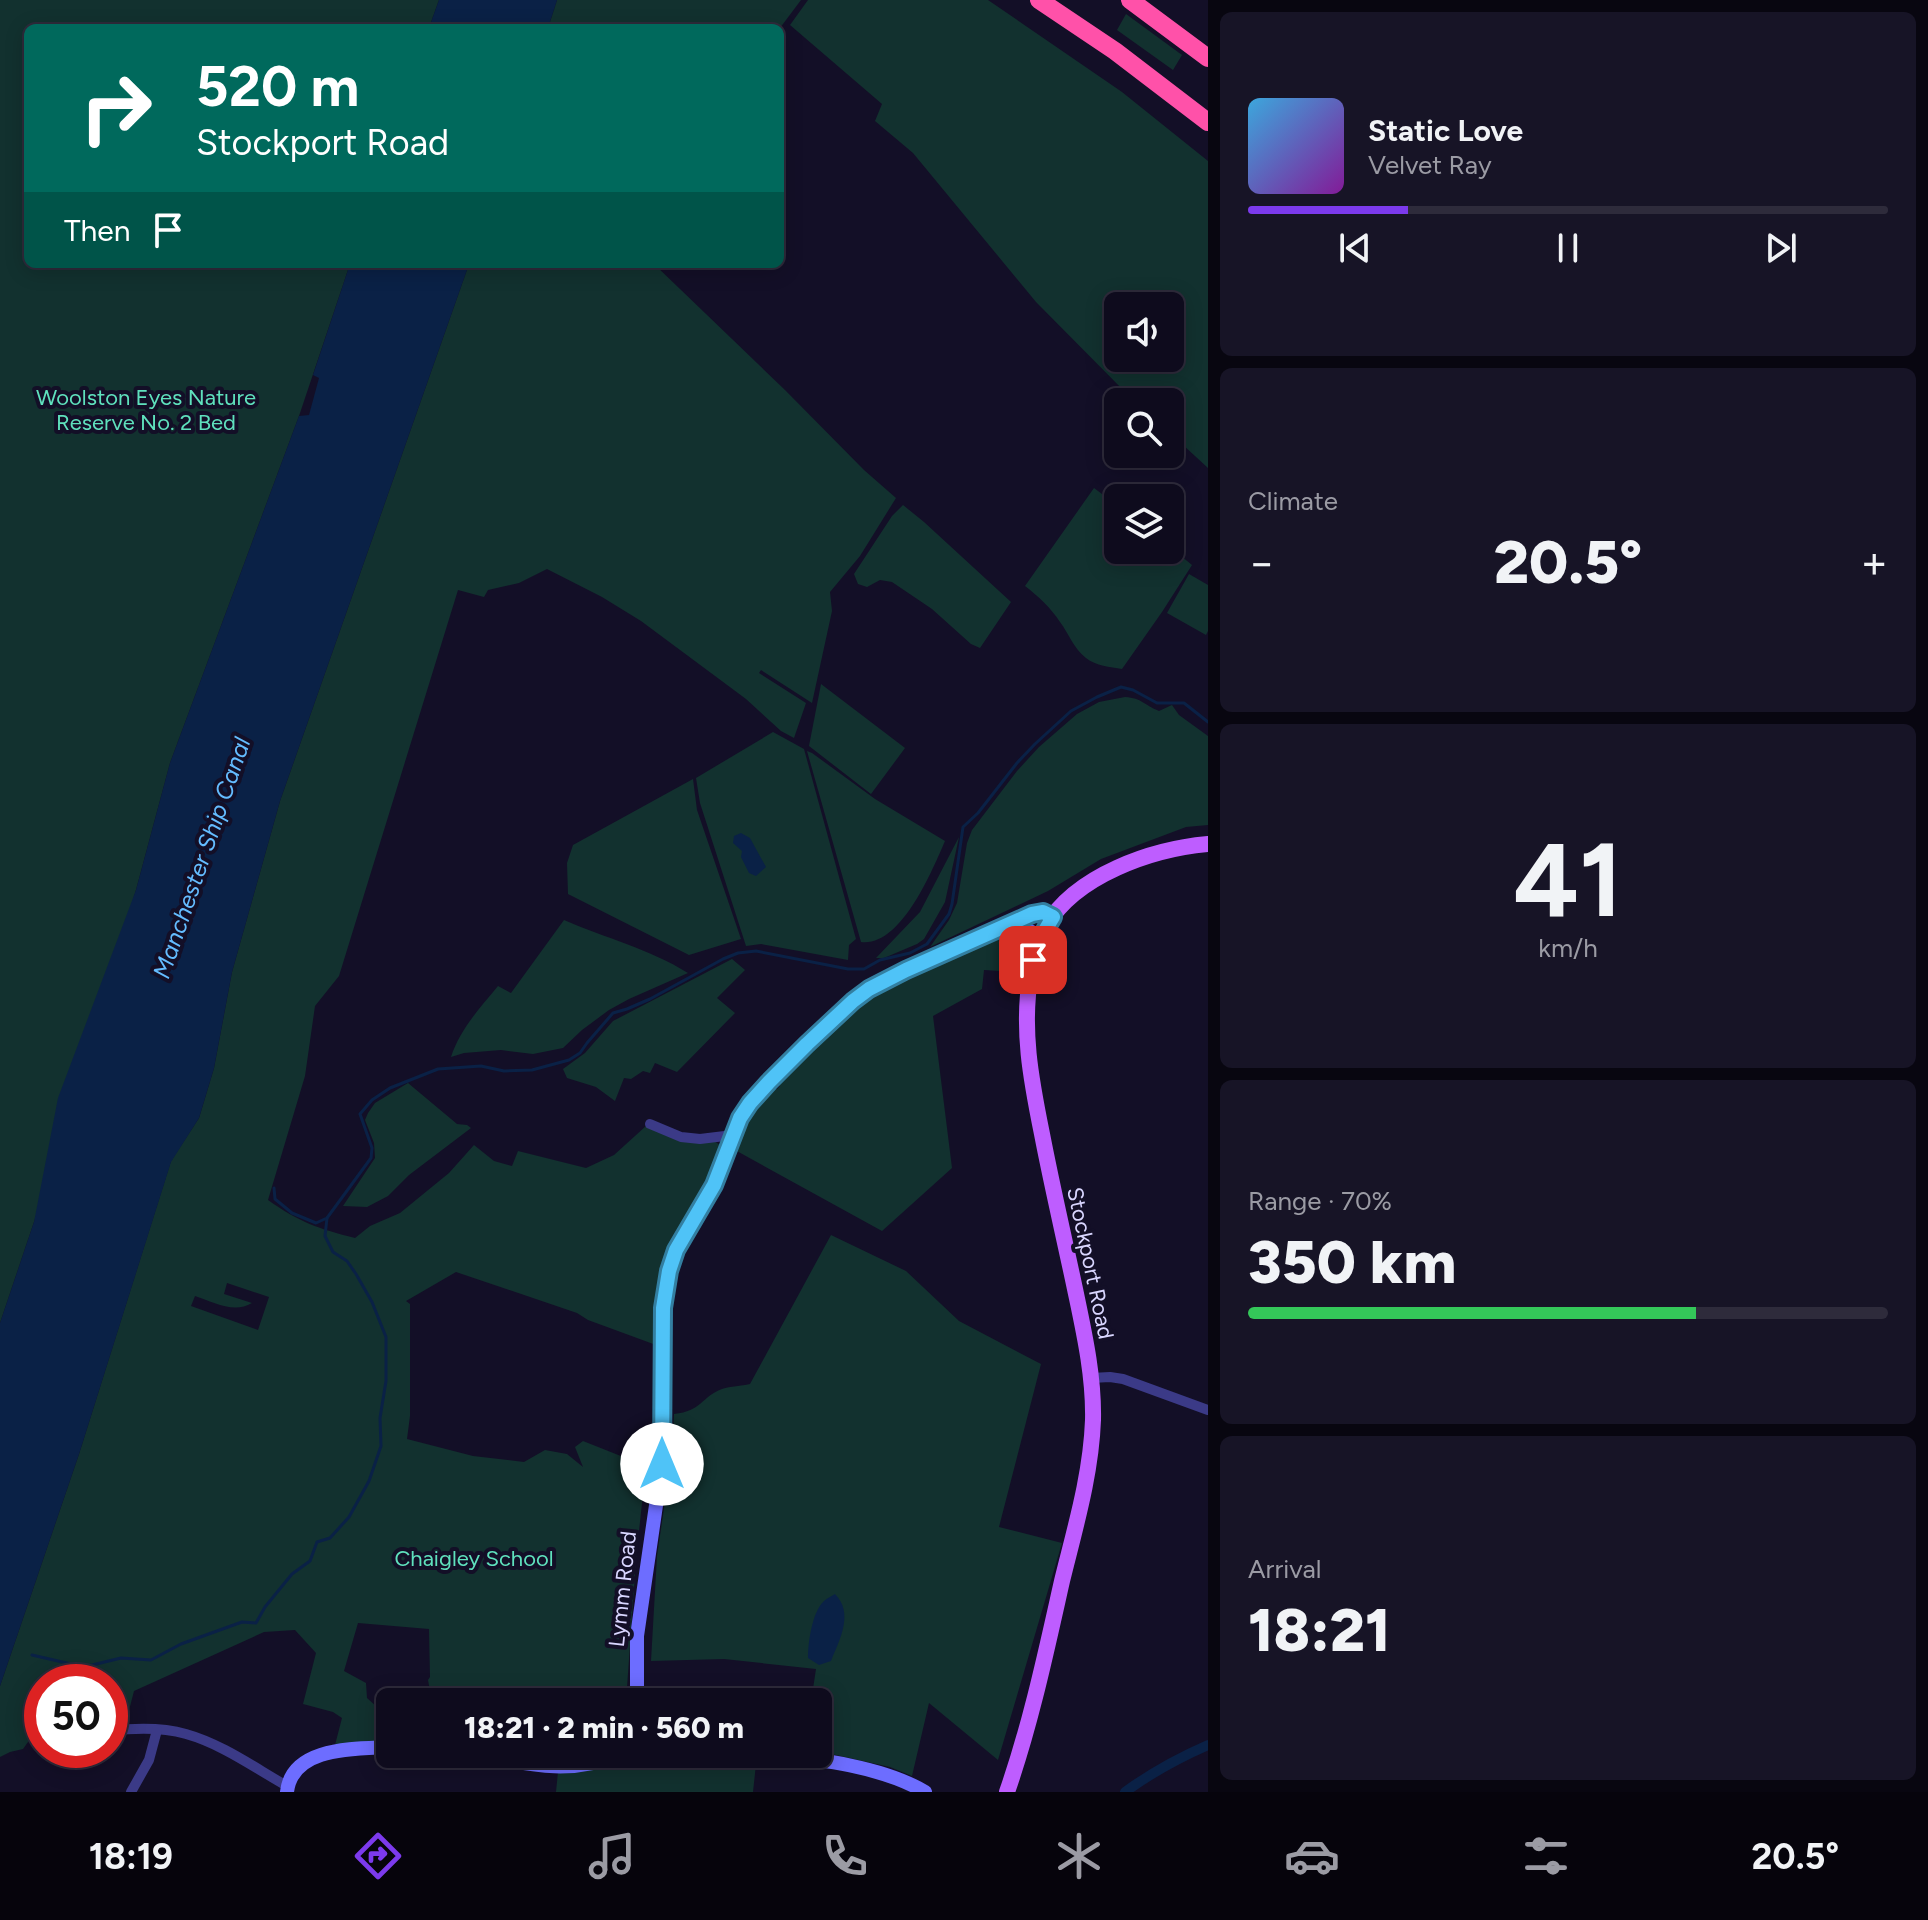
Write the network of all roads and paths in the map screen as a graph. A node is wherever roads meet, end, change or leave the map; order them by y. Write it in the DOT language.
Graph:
graph roads {
  1 [pos="1039,0"];
  2 [pos="1130,0"];
  3 [pos="1208,58"];
  4 [pos="1208,122"];
  5 [pos="1208,844"];
  6 [pos="1053,917"];
  7 [pos="1010,924"];
  8 [pos="1041,937"];
  9 [pos="650,1124"];
  10 [pos="733,1135"];
  11 [pos="1091,1378"];
  12 [pos="1208,1410"];
  13 [pos="637,1688"];
  14 [pos="128,1729"];
  15 [pos="157,1730"];
  16 [pos="376,1748"];
  17 [pos="832,1762"];
  18 [pos="287,1789"];
  19 [pos="131,1792"];
  20 [pos="925,1792"];
  21 [pos="1007,1792"];
  1 -- 4 [label="highway"];
  2 -- 3 [label="highway"];
  5 -- 6 [label="main road, Stockport Road"];
  6 -- 7 [label="main road, Lymm Road"];
  6 -- 8 [label="main road, Stockport Road"];
  7 -- 8 [label="main road"];
  7 -- 10 [label="main road, Lymm Road"];
  8 -- 11 [label="main road, Stockport Road"];
  9 -- 10 [label="street"];
  10 -- 13 [label="main road, Lymm Road"];
  11 -- 12 [label="street"];
  11 -- 21 [label="main road, Stockport Road"];
  14 -- 15 [label="street"];
  15 -- 18 [label="street"];
  15 -- 19 [label="street"];
  16 -- 18 [label="main road"];
  17 -- 20 [label="main road"];
}
